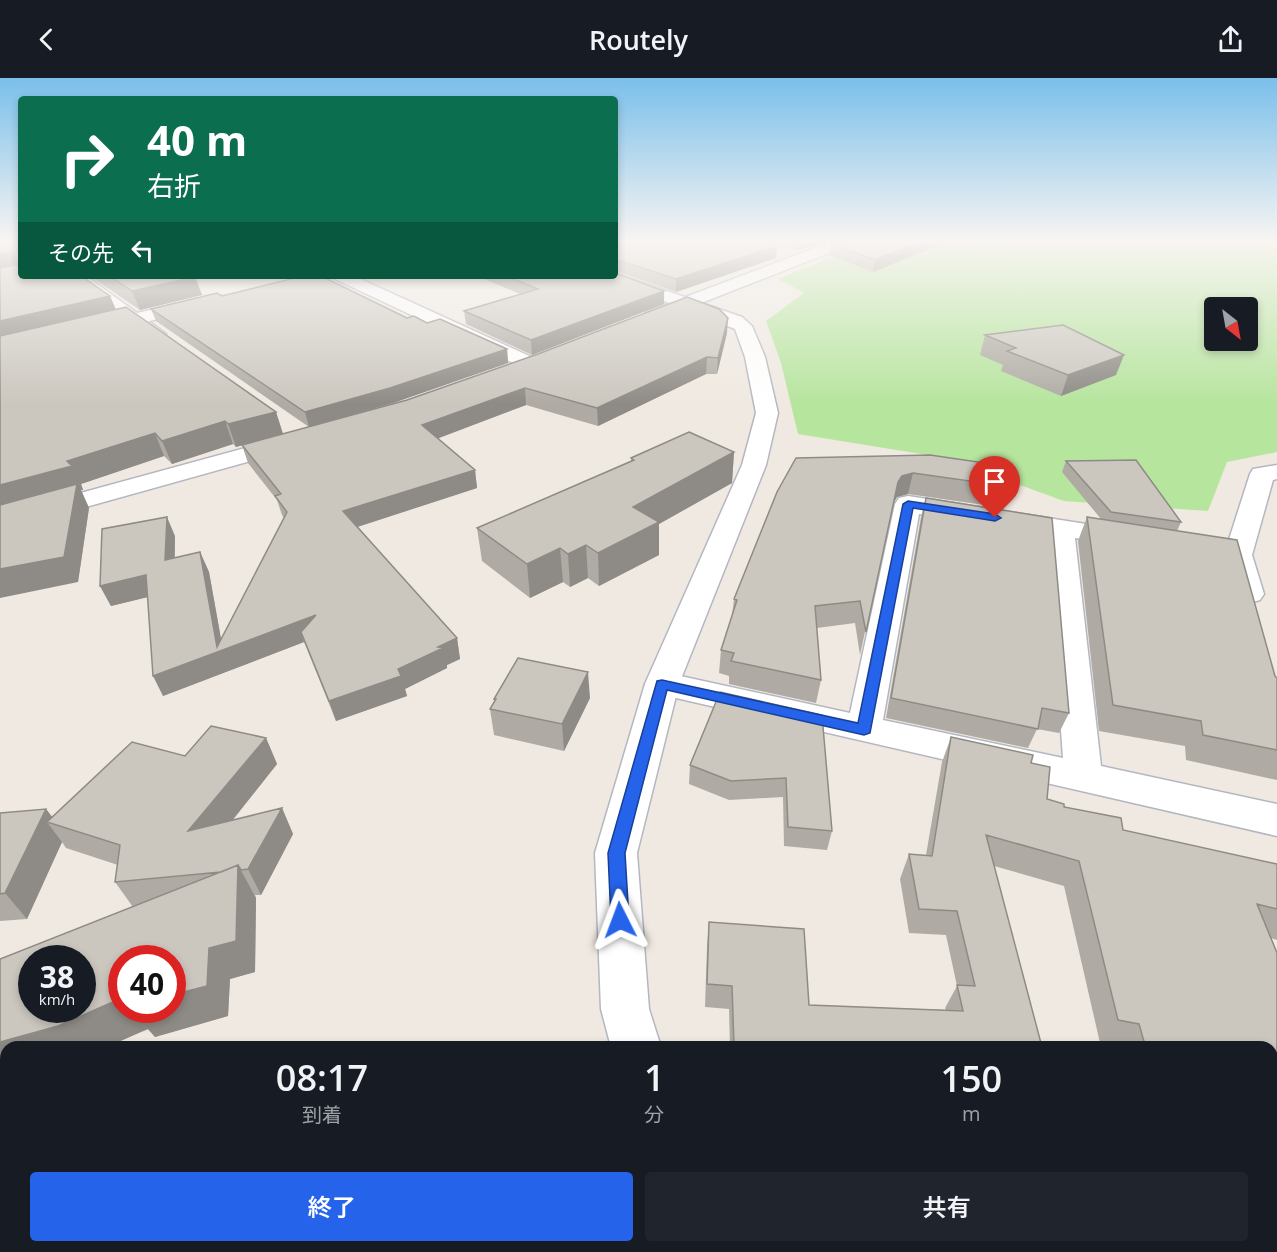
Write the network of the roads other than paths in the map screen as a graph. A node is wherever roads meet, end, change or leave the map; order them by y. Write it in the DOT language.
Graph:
graph roads {
  1 [pos="102,295"];
  2 [pos="382,295"];
  3 [pos="663,295"];
  4 [pos="705,295"];
  5 [pos="212,300"];
  6 [pos="687,303"];
  7 [pos="135,318"];
  8 [pos="631,324"];
  9 [pos="79,332"];
  10 [pos="173,345"];
  11 [pos="554,355"];
  12 [pos="531,364"];
  13 [pos="499,376"];
  14 [pos="288,424"];
  15 [pos="1277,472"];
  16 [pos="1267,494"];
  17 [pos="0,523"];
  18 [pos="1060,528"];
  19 [pos="1155,542"];
  20 [pos="1256,622"];
  21 [pos="662,684"];
  22 [pos="864,729"];
  23 [pos="1083,777"];
  24 [pos="1277,820"];
  25 [pos="634,1041"];
  1 -- 7 [label="street"];
  2 -- 12 [label="street"];
  3 -- 6 [label="street"];
  4 -- 6 [label="street"];
  5 -- 7 [label="street"];
  6 -- 8 [label="street"];
  6 -- 21 [label="street"];
  7 -- 9 [label="street"];
  7 -- 10 [label="street"];
  11 -- 12 [label="street"];
  12 -- 13 [label="street"];
  14 -- 17 [label="street"];
  15 -- 16 [label="street"];
  16 -- 20 [label="street"];
  18 -- 19 [label="street"];
  18 -- 22 [label="street"];
  18 -- 23 [label="street"];
  21 -- 22 [label="street"];
  21 -- 25 [label="street"];
  22 -- 23 [label="street"];
  23 -- 24 [label="street"];
}
